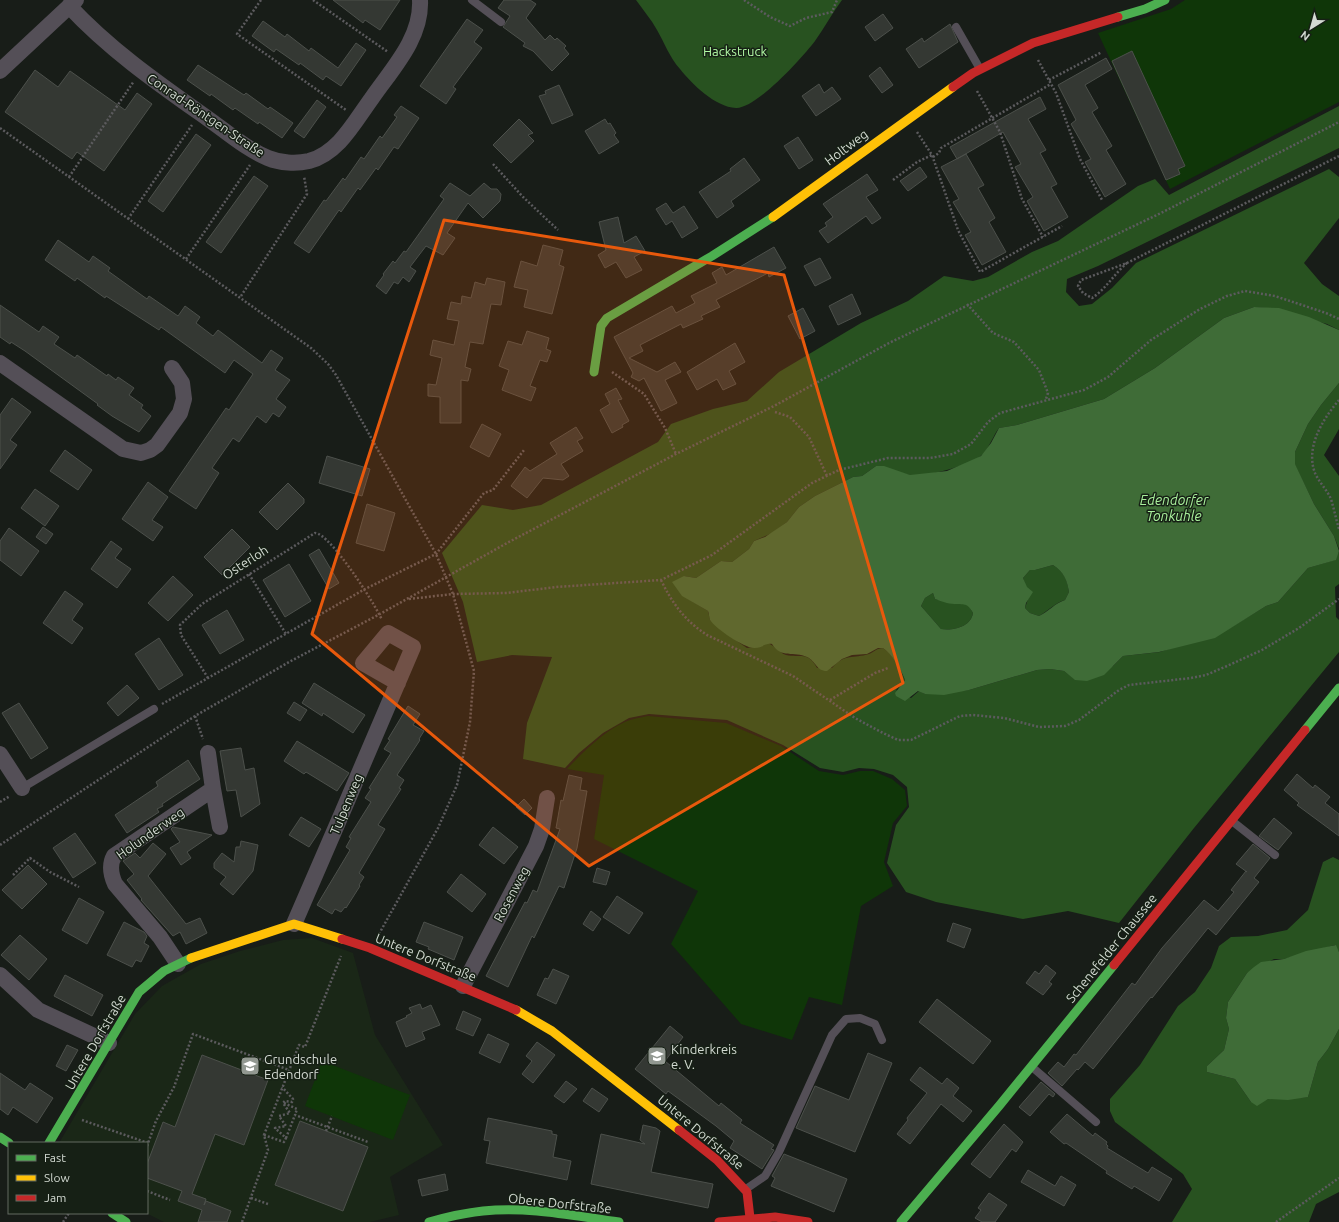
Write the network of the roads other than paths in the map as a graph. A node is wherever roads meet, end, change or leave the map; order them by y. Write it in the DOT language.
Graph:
graph roads {
  1 [pos="420,0"];
  2 [pos="472,0"];
  3 [pos="1165,0"];
  4 [pos="73,3"];
  5 [pos="501,22"];
  6 [pos="956,27"];
  7 [pos="980,70"];
  8 [pos="0,71"];
  9 [pos="0,363"];
  10 [pos="172,368"];
  11 [pos="594,372"];
  12 [pos="398,683"];
  13 [pos="1339,688"];
  14 [pos="154,709"];
  15 [pos="208,753"];
  16 [pos="0,754"];
  17 [pos="22,788"];
  18 [pos="213,789"];
  19 [pos="547,798"];
  20 [pos="1232,820"];
  21 [pos="220,827"];
  22 [pos="1274,855"];
  23 [pos="294,924"];
  24 [pos="178,964"];
  25 [pos="0,975"];
  26 [pos="462,986"];
  27 [pos="882,1040"];
  28 [pos="109,1043"];
  29 [pos="1032,1066"];
  30 [pos="1096,1122"];
  31 [pos="50,1142"];
  32 [pos="745,1189"];
  33 [pos="114,1214"];
  34 [pos="750,1218"];
  35 [pos="126,1222"];
  36 [pos="429,1222"];
  37 [pos="619,1222"];
  38 [pos="719,1222"];
  39 [pos="808,1222"];
  40 [pos="901,1222"];
  1 -- 4 [label="street, Conrad-Röntgen-Straße"];
  2 -- 5 [label="lane"];
  3 -- 7 [label="street, Holtweg"];
  4 -- 8 [label="street"];
  6 -- 7 [label="lane"];
  7 -- 11 [label="street, Holtweg"];
  9 -- 10 [label="street"];
  12 -- 12 [label="street, Tulpenweg"];
  12 -- 23 [label="street, Tulpenweg"];
  13 -- 20 [label="street, Schenefelder Chaussee"];
  14 -- 17 [label="lane"];
  15 -- 18 [label="street"];
  16 -- 17 [label="street"];
  18 -- 21 [label="street"];
  18 -- 24 [label="street, Holunderweg"];
  19 -- 26 [label="street, Rosenweg"];
  20 -- 22 [label="lane"];
  20 -- 29 [label="street, Schenefelder Chaussee"];
  23 -- 24 [label="street, Untere Dorfstraße"];
  23 -- 26 [label="street, Untere Dorfstraße"];
  24 -- 28 [label="street, Untere Dorfstraße"];
  25 -- 28 [label="street"];
  26 -- 32 [label="street, Untere Dorfstraße"];
  27 -- 32 [label="lane"];
  28 -- 31 [label="street, Untere Dorfstraße"];
  29 -- 30 [label="lane"];
  29 -- 40 [label="street, Schenefelder Chaussee"];
  32 -- 34 [label="street, Untere Dorfstraße"];
  33 -- 35 [label="street"];
  34 -- 38 [label="street"];
  34 -- 39 [label="street"];
  36 -- 37 [label="street, Obere Dorfstraße"];
}
